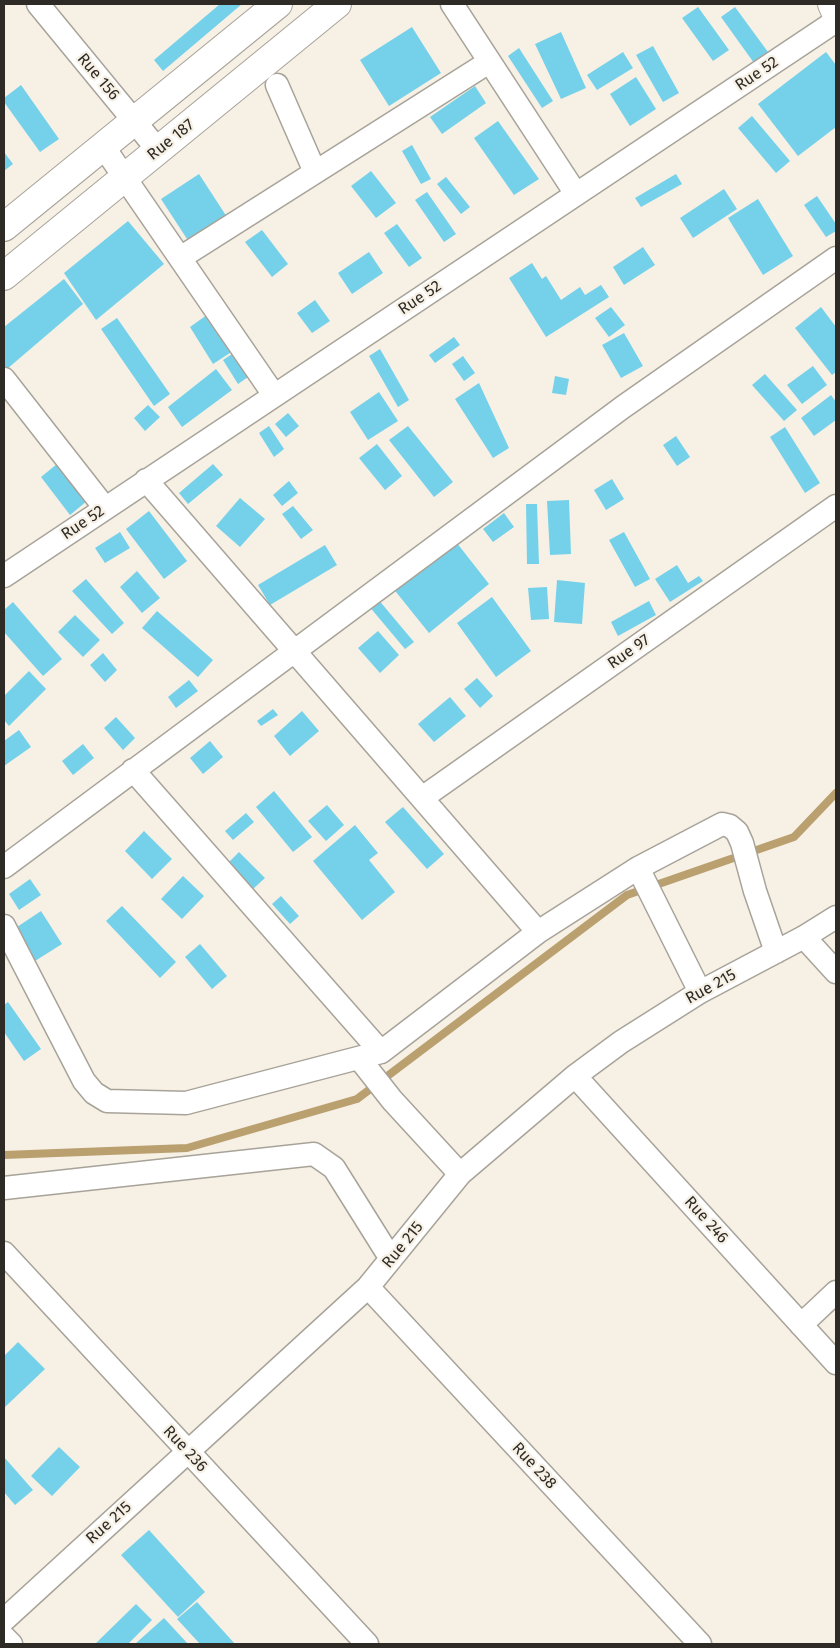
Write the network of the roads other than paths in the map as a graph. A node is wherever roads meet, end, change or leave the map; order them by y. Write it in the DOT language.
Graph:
graph roads {
  1 [pos="38,4"];
  2 [pos="278,4"];
  3 [pos="338,4"];
  4 [pos="452,4"];
  5 [pos="832,4"];
  6 [pos="836,13"];
  7 [pos="836,21"];
  8 [pos="489,62"];
  9 [pos="277,85"];
  10 [pos="134,121"];
  11 [pos="104,146"];
  12 [pos="158,150"];
  13 [pos="316,172"];
  14 [pos="125,177"];
  15 [pos="576,194"];
  16 [pos="4,227"];
  17 [pos="180,258"];
  18 [pos="836,258"];
  19 [pos="4,276"];
  20 [pos="4,379"];
  21 [pos="274,396"];
  22 [pos="146,480"];
  23 [pos="836,506"];
  24 [pos="105,508"];
  25 [pos="4,576"];
  26 [pos="294,650"];
  27 [pos="133,770"];
  28 [pos="422,798"];
  29 [pos="4,867"];
  30 [pos="645,882"];
  31 [pos="836,917"];
  32 [pos="4,926"];
  33 [pos="538,932"];
  34 [pos="804,937"];
  35 [pos="776,952"];
  36 [pos="836,972"];
  37 [pos="700,992"];
  38 [pos="381,1052"];
  39 [pos="359,1058"];
  40 [pos="575,1076"];
  41 [pos="460,1174"];
  42 [pos="4,1188"];
  43 [pos="4,1253"];
  44 [pos="391,1259"];
  45 [pos="368,1287"];
  46 [pos="836,1292"];
  47 [pos="801,1325"];
  48 [pos="836,1363"];
  49 [pos="188,1452"];
  50 [pos="4,1620"];
  51 [pos="4,1637"];
  52 [pos="11,1644"];
  53 [pos="367,1644"];
  54 [pos="700,1644"];
  1 -- 10 [label="street, Rue 156"];
  2 -- 10 [label="street"];
  3 -- 12 [label="street, Rue 187"];
  4 -- 8 [label="street"];
  5 -- 6 [label="street"];
  7 -- 15 [label="street, Rue 52"];
  8 -- 13 [label="street"];
  8 -- 15 [label="street"];
  9 -- 13 [label="street"];
  10 -- 11 [label="street"];
  10 -- 12 [label="street, Rue 156"];
  11 -- 14 [label="street"];
  11 -- 16 [label="street"];
  12 -- 14 [label="street, Rue 187"];
  13 -- 17 [label="street"];
  14 -- 17 [label="street"];
  14 -- 19 [label="street, Rue 187"];
  15 -- 21 [label="street, Rue 52"];
  17 -- 21 [label="street"];
  18 -- 26 [label="street"];
  20 -- 24 [label="street"];
  21 -- 22 [label="street, Rue 52"];
  22 -- 24 [label="street, Rue 52"];
  22 -- 26 [label="street"];
  23 -- 28 [label="street, Rue 97"];
  24 -- 25 [label="street, Rue 52"];
  26 -- 27 [label="street"];
  26 -- 28 [label="street"];
  27 -- 29 [label="street"];
  27 -- 38 [label="street"];
  28 -- 33 [label="street"];
  30 -- 33 [label="street"];
  30 -- 35 [label="street"];
  30 -- 37 [label="street"];
  31 -- 34 [label="street, Rue 215"];
  32 -- 39 [label="street"];
  33 -- 38 [label="street"];
  34 -- 35 [label="street, Rue 215"];
  34 -- 36 [label="street"];
  35 -- 37 [label="street, Rue 215"];
  37 -- 40 [label="street, Rue 215"];
  38 -- 39 [label="street"];
  39 -- 41 [label="street"];
  40 -- 41 [label="street, Rue 215"];
  40 -- 47 [label="street, Rue 246"];
  41 -- 44 [label="street, Rue 215"];
  42 -- 44 [label="street"];
  43 -- 49 [label="street, Rue 236"];
  44 -- 45 [label="street, Rue 215"];
  45 -- 49 [label="street, Rue 215"];
  45 -- 54 [label="street, Rue 238"];
  46 -- 47 [label="street"];
  47 -- 48 [label="street, Rue 246"];
  49 -- 50 [label="street, Rue 215"];
  49 -- 53 [label="street, Rue 236"];
  51 -- 52 [label="street"];
}
